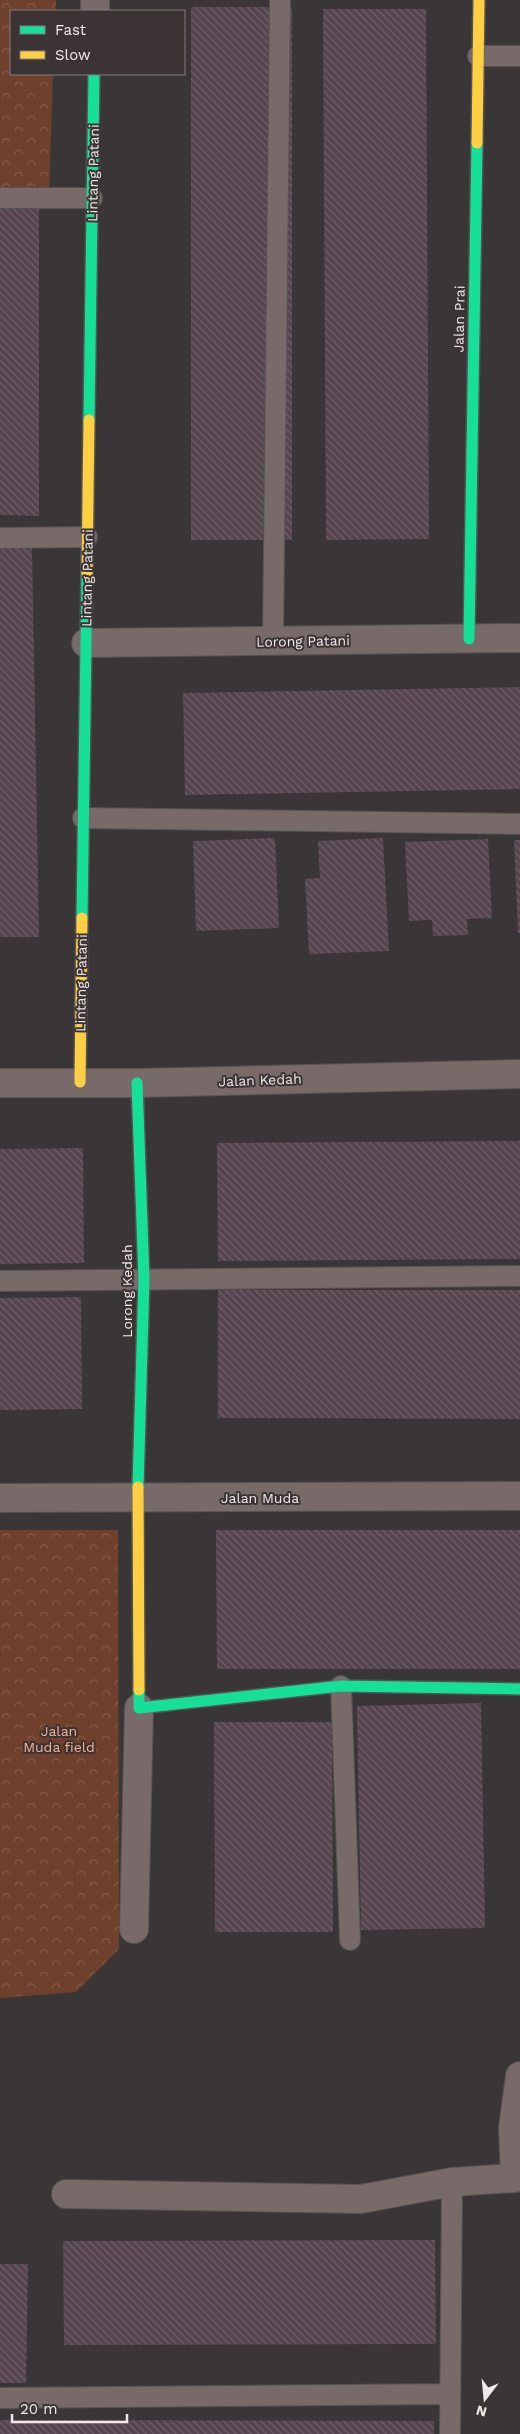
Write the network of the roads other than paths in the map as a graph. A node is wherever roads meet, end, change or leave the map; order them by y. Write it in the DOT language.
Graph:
graph roads {
  1 [pos="280,0"];
  2 [pos="479,0"];
  3 [pos="478,56"];
  4 [pos="520,56"];
  5 [pos="94,75"];
  6 [pos="0,198"];
  7 [pos="92,198"];
  8 [pos="87,537"];
  9 [pos="0,538"];
  10 [pos="520,638"];
  11 [pos="469,639"];
  12 [pos="274,641"];
  13 [pos="86,643"];
  14 [pos="84,818"];
  15 [pos="520,824"];
  16 [pos="520,1074"];
  17 [pos="80,1082"];
  18 [pos="0,1083"];
  19 [pos="137,1084"];
  20 [pos="520,1276"];
  21 [pos="144,1279"];
  22 [pos="0,1281"];
  23 [pos="520,1496"];
  24 [pos="0,1498"];
  25 [pos="138,1499"];
  26 [pos="341,1686"];
  27 [pos="520,1689"];
  28 [pos="139,1708"];
  29 [pos="134,1928"];
  30 [pos="350,1940"];
  31 [pos="520,2076"];
  32 [pos="517,2178"];
  33 [pos="452,2182"];
  34 [pos="66,2194"];
  35 [pos="450,2394"];
  36 [pos="0,2398"];
  37 [pos="450,2434"];
  1 -- 12 [label="lane"];
  2 -- 3 [label="street, Jalan Prai"];
  3 -- 4 [label="lane"];
  3 -- 11 [label="street, Jalan Prai"];
  5 -- 7 [label="street, Lintang Patani"];
  6 -- 7 [label="lane"];
  7 -- 8 [label="street, Lintang Patani"];
  8 -- 9 [label="lane"];
  8 -- 13 [label="street, Lintang Patani"];
  10 -- 11 [label="street, Lorong Patani"];
  11 -- 12 [label="street, Lorong Patani"];
  12 -- 13 [label="street, Lorong Patani"];
  13 -- 14 [label="street, Lintang Patani"];
  14 -- 15 [label="lane"];
  14 -- 17 [label="street, Lintang Patani"];
  16 -- 19 [label="street, Jalan Kedah"];
  17 -- 18 [label="street, Jalan Kedah"];
  17 -- 19 [label="street, Jalan Kedah"];
  19 -- 21 [label="street, Lorong Kedah"];
  20 -- 21 [label="lane"];
  21 -- 22 [label="lane"];
  21 -- 25 [label="street, Lorong Kedah"];
  23 -- 25 [label="street, Jalan Muda"];
  24 -- 25 [label="street, Jalan Muda"];
  25 -- 28 [label="street, Lorong Kedah"];
  26 -- 27 [label="street"];
  26 -- 28 [label="street"];
  26 -- 30 [label="lane"];
  28 -- 29 [label="street"];
  31 -- 32 [label="street"];
  32 -- 33 [label="street"];
  33 -- 34 [label="street"];
  33 -- 35 [label="lane"];
  35 -- 36 [label="lane"];
  35 -- 37 [label="lane"];
}
